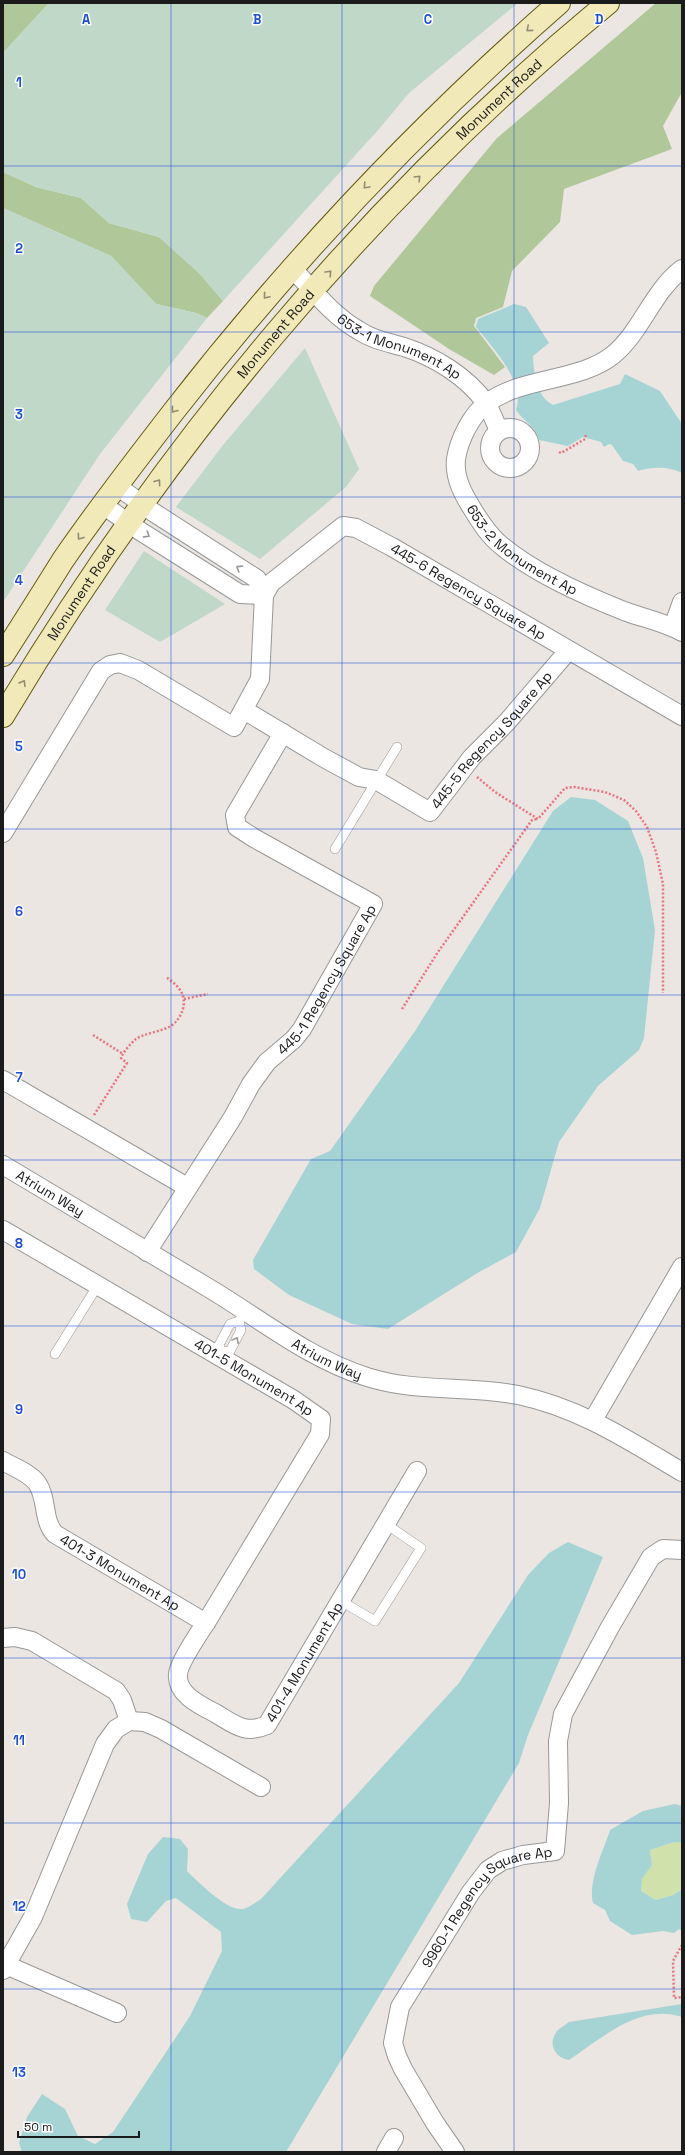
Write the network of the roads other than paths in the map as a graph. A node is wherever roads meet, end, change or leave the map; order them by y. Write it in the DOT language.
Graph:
graph roads {
  1 [pos="559,3"];
  2 [pos="608,3"];
  3 [pos="292,267"];
  4 [pos="682,269"];
  5 [pos="313,290"];
  6 [pos="486,404"];
  7 [pos="499,431"];
  8 [pos="117,486"];
  9 [pos="142,504"];
  10 [pos="103,505"];
  11 [pos="129,522"];
  12 [pos="205,546"];
  13 [pos="193,564"];
  14 [pos="264,595"];
  15 [pos="682,602"];
  16 [pos="677,629"];
  17 [pos="568,651"];
  18 [pos="3,655"];
  19 [pos="244,710"];
  20 [pos="3,716"];
  21 [pos="682,716"];
  22 [pos="284,733"];
  23 [pos="397,747"];
  24 [pos="376,780"];
  25 [pos="3,833"];
  26 [pos="335,849"];
  27 [pos="3,1080"];
  28 [pos="3,1165"];
  29 [pos="187,1187"];
  30 [pos="3,1230"];
  31 [pos="147,1252"];
  32 [pos="682,1267"];
  33 [pos="98,1285"];
  34 [pos="242,1316"];
  35 [pos="55,1354"];
  36 [pos="221,1354"];
  37 [pos="593,1420"];
  38 [pos="3,1461"];
  39 [pos="417,1471"];
  40 [pos="682,1472"];
  41 [pos="386,1524"];
  42 [pos="682,1550"];
  43 [pos="341,1601"];
  44 [pos="206,1623"];
  45 [pos="3,1638"];
  46 [pos="130,1721"];
  47 [pos="261,1788"];
  48 [pos="4,1967"];
  49 [pos="117,2014"];
  50 [pos="455,2152"];
  1 -- 3 [label="main road, one-way"];
  5 -- 2 [label="main road, Monument Road, one-way"];
  3 -- 5 [label="street, 653-1 Monument Ap"];
  3 -- 8 [label="main road, one-way"];
  4 -- 6 [label="street"];
  5 -- 6 [label="street, 653-1 Monument Ap"];
  9 -- 5 [label="main road, Monument Road, one-way"];
  6 -- 7 [label="street, 653-1 Monument Ap"];
  6 -- 16 [label="street, 653-2 Monument Ap"];
  7 -- 7 [label="street"];
  8 -- 9 [label="street"];
  8 -- 10 [label="main road"];
  9 -- 11 [label="main road, Monument Road"];
  9 -- 12 [label="street"];
  10 -- 11 [label="street"];
  10 -- 18 [label="main road, one-way"];
  11 -- 13 [label="street, one-way"];
  20 -- 11 [label="main road, Monument Road, one-way"];
  12 -- 13 [label="street"];
  14 -- 12 [label="street, one-way"];
  13 -- 14 [label="street"];
  14 -- 17 [label="street, 445-6 Regency Square Ap"];
  14 -- 19 [label="street"];
  15 -- 16 [label="street"];
  17 -- 21 [label="street, 445-6 Regency Square Ap"];
  17 -- 24 [label="street, 445-5 Regency Square Ap"];
  19 -- 22 [label="street, 445-5 Regency Square Ap"];
  19 -- 25 [label="street"];
  22 -- 24 [label="street, 445-5 Regency Square Ap"];
  22 -- 29 [label="street, 445-1 Regency Square Ap"];
  23 -- 24 [label="lane"];
  24 -- 26 [label="lane"];
  27 -- 29 [label="street"];
  28 -- 31 [label="street, Atrium Way"];
  29 -- 31 [label="street, 445-1 Regency Square Ap"];
  30 -- 33 [label="street, 401-5 Monument Ap"];
  31 -- 34 [label="street, Atrium Way"];
  32 -- 37 [label="street"];
  33 -- 35 [label="lane"];
  33 -- 36 [label="street, 401-5 Monument Ap"];
  34 -- 36 [label="lane"];
  36 -- 34 [label="lane, one-way"];
  34 -- 37 [label="street, Atrium Way"];
  36 -- 44 [label="street, 401-5 Monument Ap"];
  37 -- 40 [label="street, Atrium Way"];
  38 -- 44 [label="street, 401-3 Monument Ap"];
  39 -- 41 [label="street, 401-4 Monument Ap"];
  41 -- 43 [label="street, 401-4 Monument Ap"];
  41 -- 43 [label="lane"];
  42 -- 50 [label="street, 9960-1 Regency Square Ap"];
  43 -- 44 [label="street, 401-4 Monument Ap"];
  45 -- 46 [label="street"];
  46 -- 47 [label="street"];
  46 -- 48 [label="street"];
  48 -- 49 [label="street"];
}
